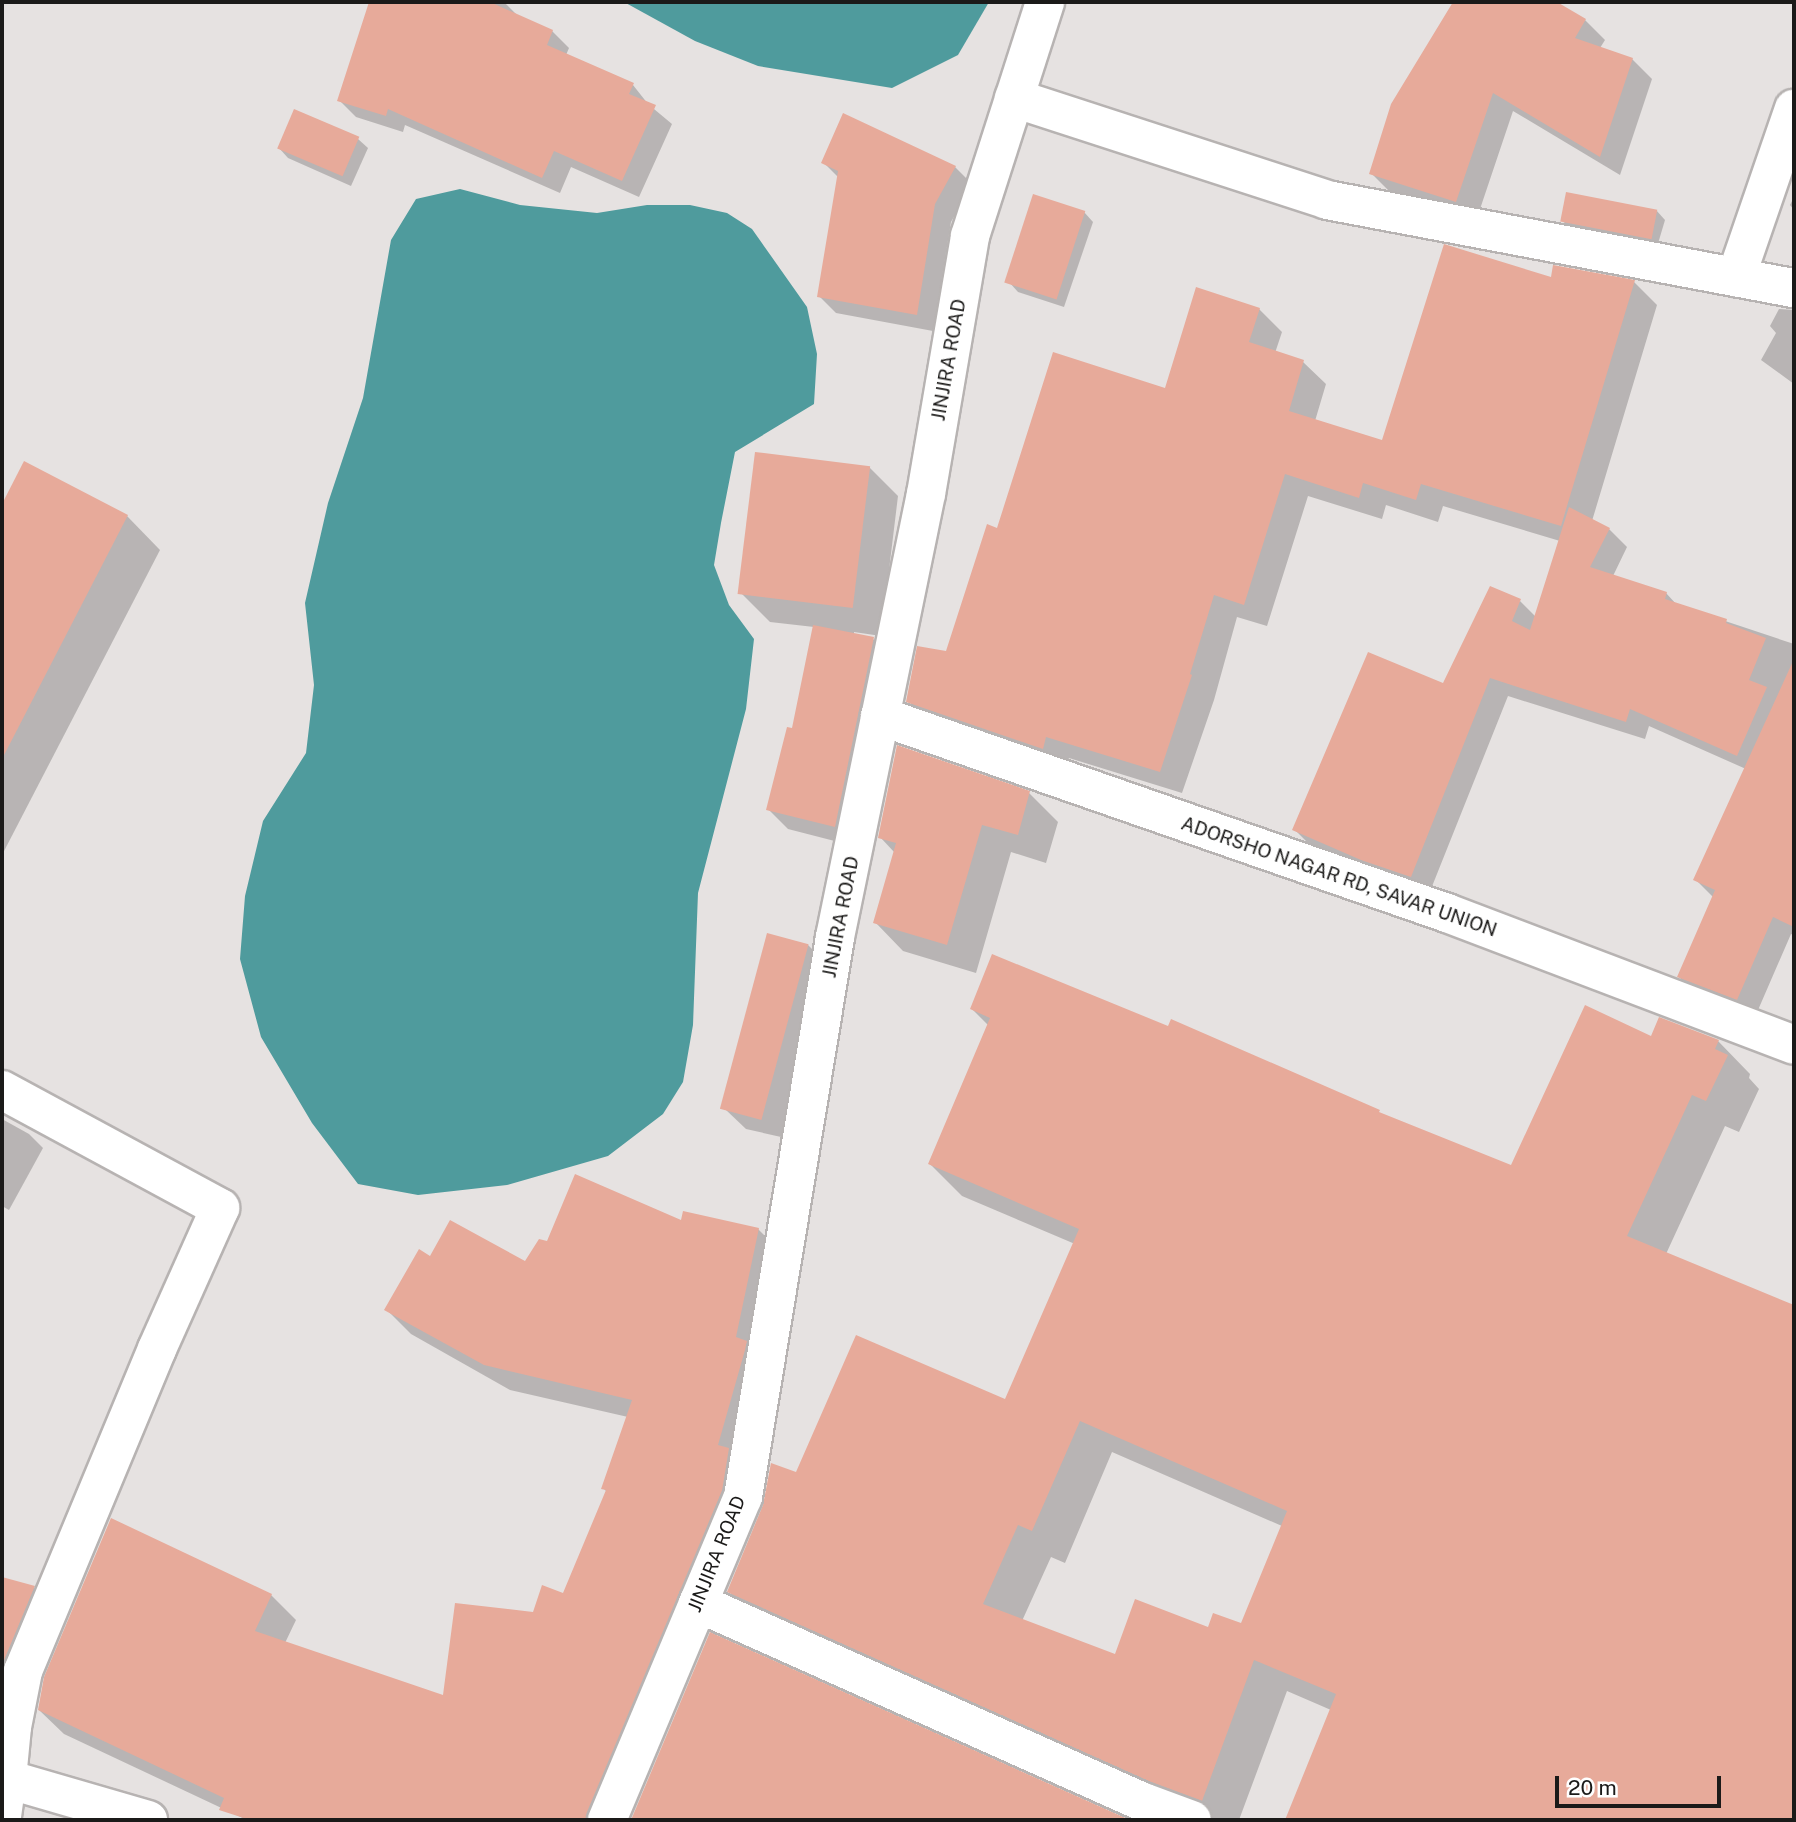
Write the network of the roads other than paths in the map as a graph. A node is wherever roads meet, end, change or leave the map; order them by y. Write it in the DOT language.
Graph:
graph roads {
  1 [pos="1045,2"];
  2 [pos="1014,98"];
  3 [pos="1794,109"];
  4 [pos="1736,277"];
  5 [pos="1794,288"];
  6 [pos="880,716"];
  7 [pos="1794,1045"];
  8 [pos="2,1090"];
  9 [pos="698,1603"];
  10 [pos="7,1779"];
  11 [pos="109,1815"];
  12 [pos="2,1816"];
  13 [pos="148,1820"];
  14 [pos="607,1820"];
  15 [pos="1192,1820"];
  1 -- 2 [label="street, JINJIRA ROAD"];
  2 -- 4 [label="street"];
  2 -- 6 [label="street, JINJIRA ROAD"];
  3 -- 4 [label="street"];
  4 -- 5 [label="street"];
  6 -- 7 [label="street, ADORSHO NAGAR RD, SAVAR UNION"];
  6 -- 9 [label="street, JINJIRA ROAD"];
  8 -- 10 [label="street"];
  9 -- 14 [label="street, JINJIRA ROAD"];
  9 -- 15 [label="street"];
  10 -- 11 [label="street"];
  10 -- 12 [label="street"];
  11 -- 13 [label="street"];
}
